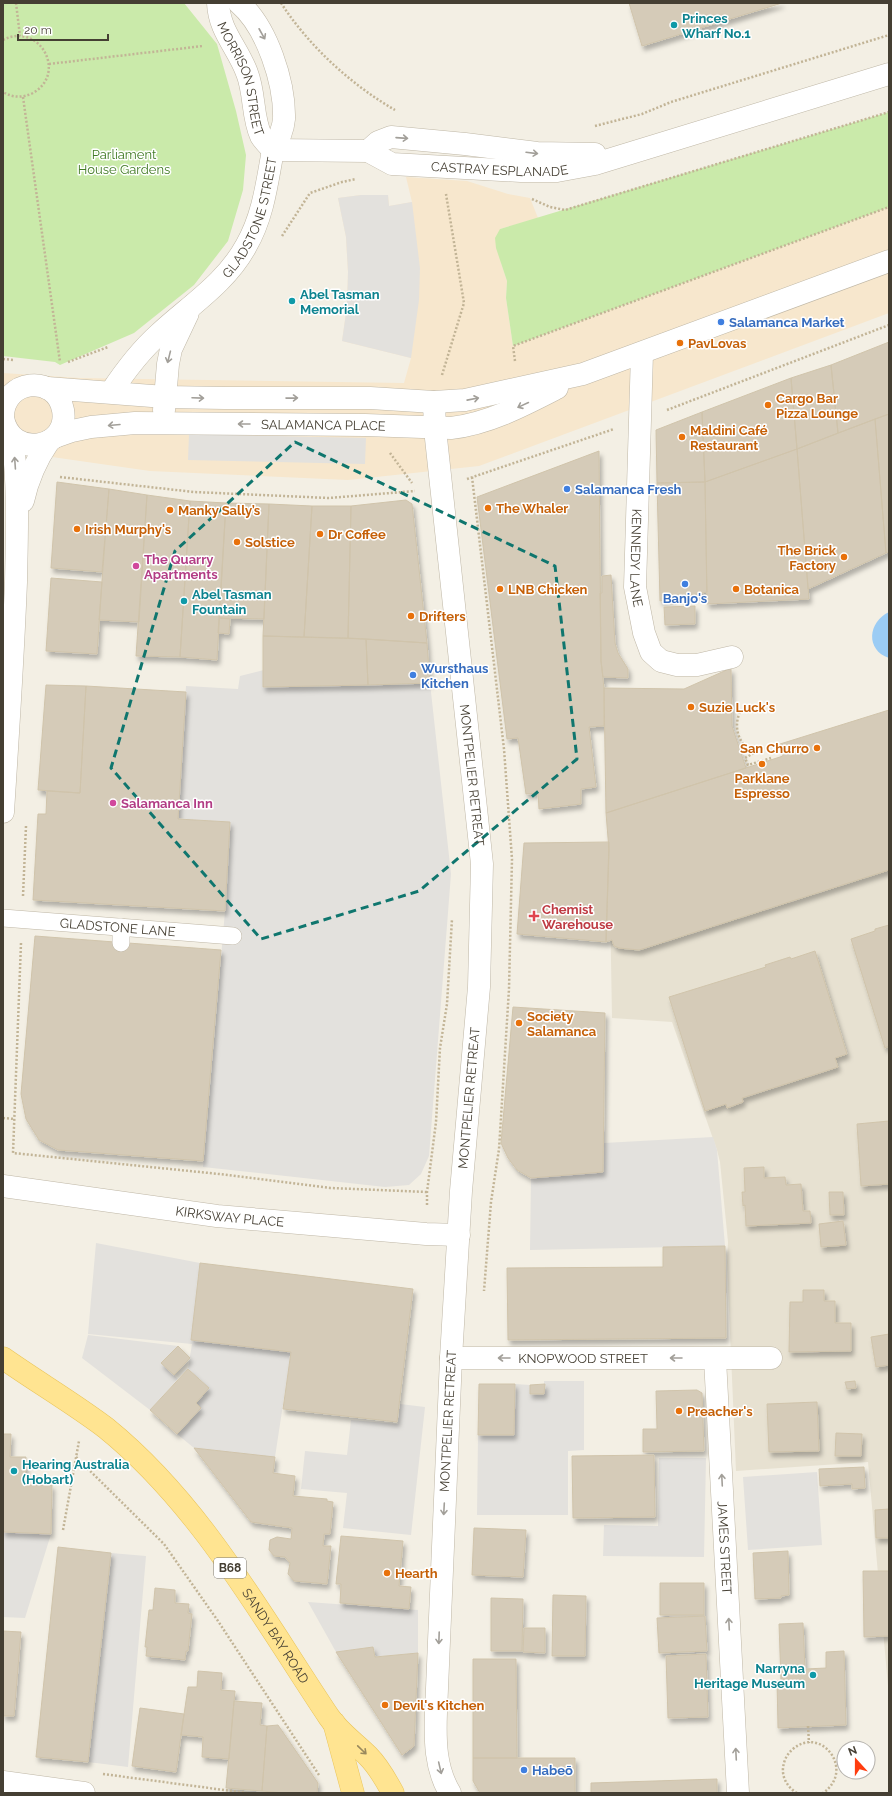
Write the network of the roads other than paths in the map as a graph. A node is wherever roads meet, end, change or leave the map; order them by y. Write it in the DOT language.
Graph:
graph roads {
  1 [pos="218,3"];
  2 [pos="239,3"];
  3 [pos="889,74"];
  4 [pos="273,150"];
  5 [pos="889,261"];
  6 [pos="190,308"];
  7 [pos="642,353"];
  8 [pos="583,374"];
  9 [pos="3,383"];
  10 [pos="39,386"];
  11 [pos="111,392"];
  12 [pos="165,397"];
  13 [pos="434,402"];
  14 [pos="163,422"];
  15 [pos="6,426"];
  16 [pos="435,429"];
  17 [pos="52,439"];
  18 [pos="17,530"];
  19 [pos="732,657"];
  20 [pos="3,812"];
  21 [pos="3,918"];
  22 [pos="233,936"];
  23 [pos="3,1186"];
  24 [pos="459,1235"];
  25 [pos="3,1358"];
  26 [pos="451,1358"];
  27 [pos="771,1358"];
  28 [pos="715,1359"];
  29 [pos="334,1723"];
  30 [pos="3,1782"];
  31 [pos="351,1791"];
  32 [pos="84,1793"];
  33 [pos="393,1793"];
  34 [pos="450,1793"];
  35 [pos="738,1793"];
  1 -- 4 [label="street, MORRISON STREET"];
  2 -- 4 [label="street, GLADSTONE STREET, one-way"];
  3 -- 4 [label="street, CASTRAY ESPLANADE"];
  4 -- 6 [label="street, GLADSTONE STREET"];
  5 -- 7 [label="street, SALAMANCA PLACE"];
  6 -- 11 [label="street, GLADSTONE STREET"];
  6 -- 12 [label="street, GLADSTONE STREET, one-way"];
  7 -- 8 [label="street, SALAMANCA PLACE"];
  7 -- 19 [label="street, KENNEDY LANE"];
  13 -- 8 [label="street, SALAMANCA PLACE, one-way"];
  8 -- 16 [label="street, SALAMANCA PLACE, one-way"];
  9 -- 10 [label="street, SALAMANCA PLACE"];
  10 -- 11 [label="street, SALAMANCA PLACE"];
  10 -- 15 [label="street"];
  10 -- 17 [label="street"];
  11 -- 12 [label="street, SALAMANCA PLACE"];
  12 -- 13 [label="street, SALAMANCA PLACE, one-way"];
  12 -- 14 [label="street, GLADSTONE STREET"];
  13 -- 16 [label="street, MONTPELIER RETREAT"];
  16 -- 14 [label="street, SALAMANCA PLACE, one-way"];
  14 -- 17 [label="street, SALAMANCA PLACE, one-way"];
  15 -- 17 [label="street"];
  18 -- 15 [label="street, one-way"];
  16 -- 24 [label="street, MONTPELIER RETREAT"];
  17 -- 18 [label="street"];
  18 -- 20 [label="street"];
  21 -- 22 [label="lane, GLADSTONE LANE"];
  23 -- 24 [label="street, KIRKSWAY PLACE"];
  24 -- 26 [label="street, MONTPELIER RETREAT"];
  25 -- 29 [label="main road, SANDY BAY ROAD / B68"];
  28 -- 26 [label="street, KNOPWOOD STREET, one-way"];
  26 -- 34 [label="street, MONTPELIER RETREAT, one-way"];
  27 -- 28 [label="street"];
  35 -- 28 [label="street, JAMES STREET, one-way"];
  29 -- 31 [label="main road, SANDY BAY ROAD / B68"];
  29 -- 33 [label="main road, SANDY BAY ROAD / B68, one-way"];
  30 -- 32 [label="street"];
}
